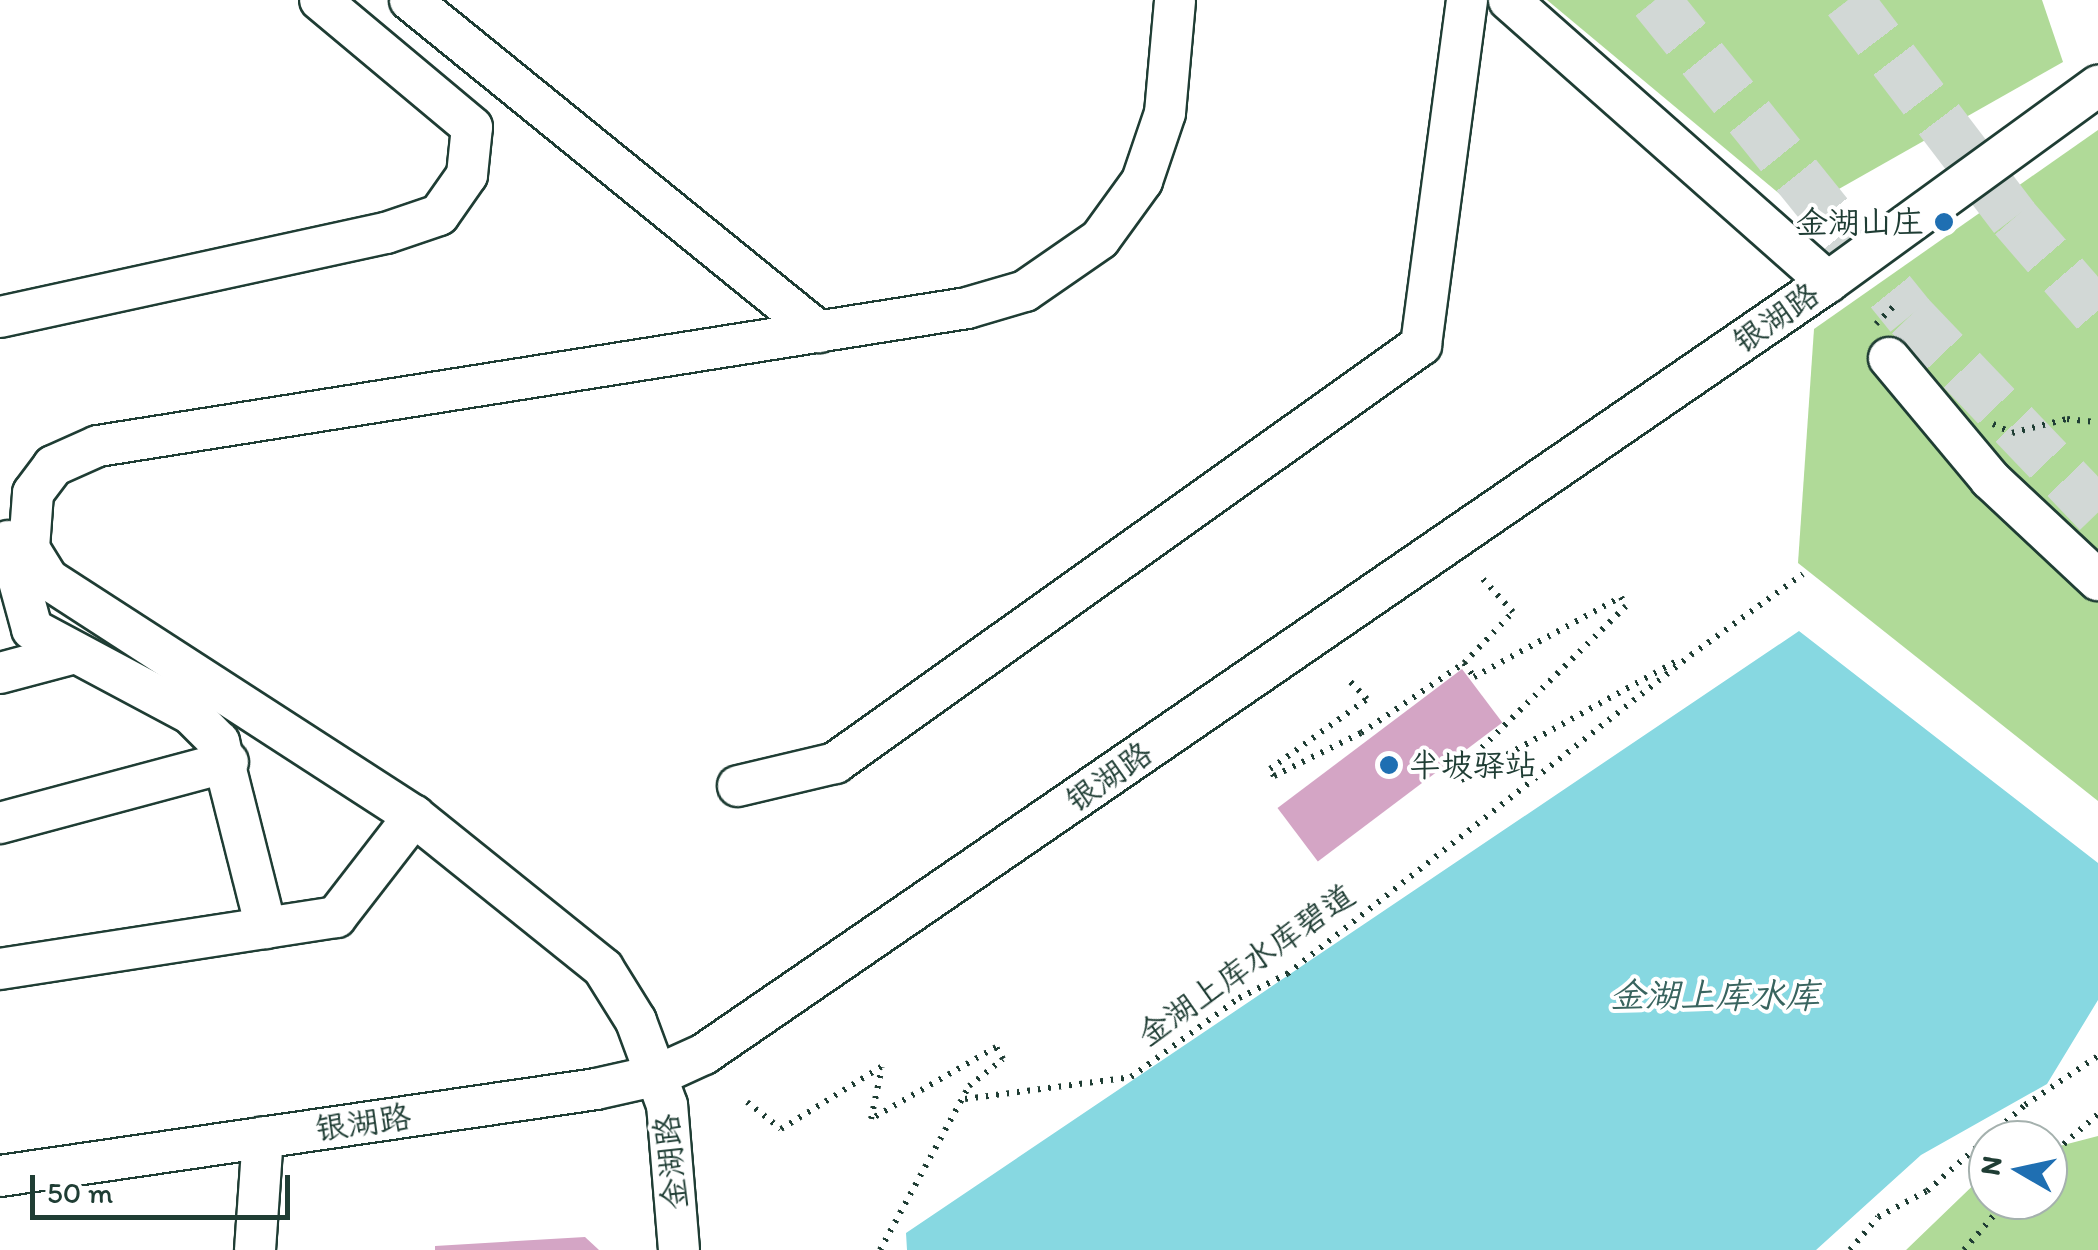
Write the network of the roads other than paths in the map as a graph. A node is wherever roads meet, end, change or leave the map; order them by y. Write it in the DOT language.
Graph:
graph roads {
  1 [pos="320,0"];
  2 [pos="410,0"];
  3 [pos="1176,0"];
  4 [pos="1467,0"];
  5 [pos="1510,0"];
  6 [pos="2098,86"];
  7 [pos="1828,282"];
  8 [pos="0,317"];
  9 [pos="818,332"];
  10 [pos="1888,358"];
  11 [pos="0,512"];
  12 [pos="2098,580"];
  13 [pos="75,653"];
  14 [pos="0,673"];
  15 [pos="228,762"];
  16 [pos="738,786"];
  17 [pos="414,816"];
  18 [pos="0,823"];
  19 [pos="266,928"];
  20 [pos="0,969"];
  21 [pos="658,1074"];
  22 [pos="263,1138"];
  23 [pos="0,1176"];
  24 [pos="255,1250"];
  25 [pos="679,1250"];
  1 -- 8 [label="street"];
  2 -- 9 [label="street"];
  3 -- 9 [label="street, 金湖路"];
  4 -- 16 [label="street"];
  5 -- 7 [label="street"];
  6 -- 7 [label="street, 银湖路"];
  7 -- 21 [label="street, 银湖路"];
  9 -- 17 [label="street, 金湖路"];
  10 -- 12 [label="street"];
  11 -- 13 [label="street"];
  13 -- 14 [label="street"];
  13 -- 15 [label="street"];
  15 -- 18 [label="street"];
  15 -- 19 [label="street"];
  17 -- 19 [label="street"];
  17 -- 21 [label="street, 金湖路"];
  19 -- 20 [label="street"];
  21 -- 22 [label="street, 银湖路"];
  21 -- 25 [label="street, 金湖路"];
  22 -- 23 [label="street, 银湖路"];
  22 -- 24 [label="street"];
}
